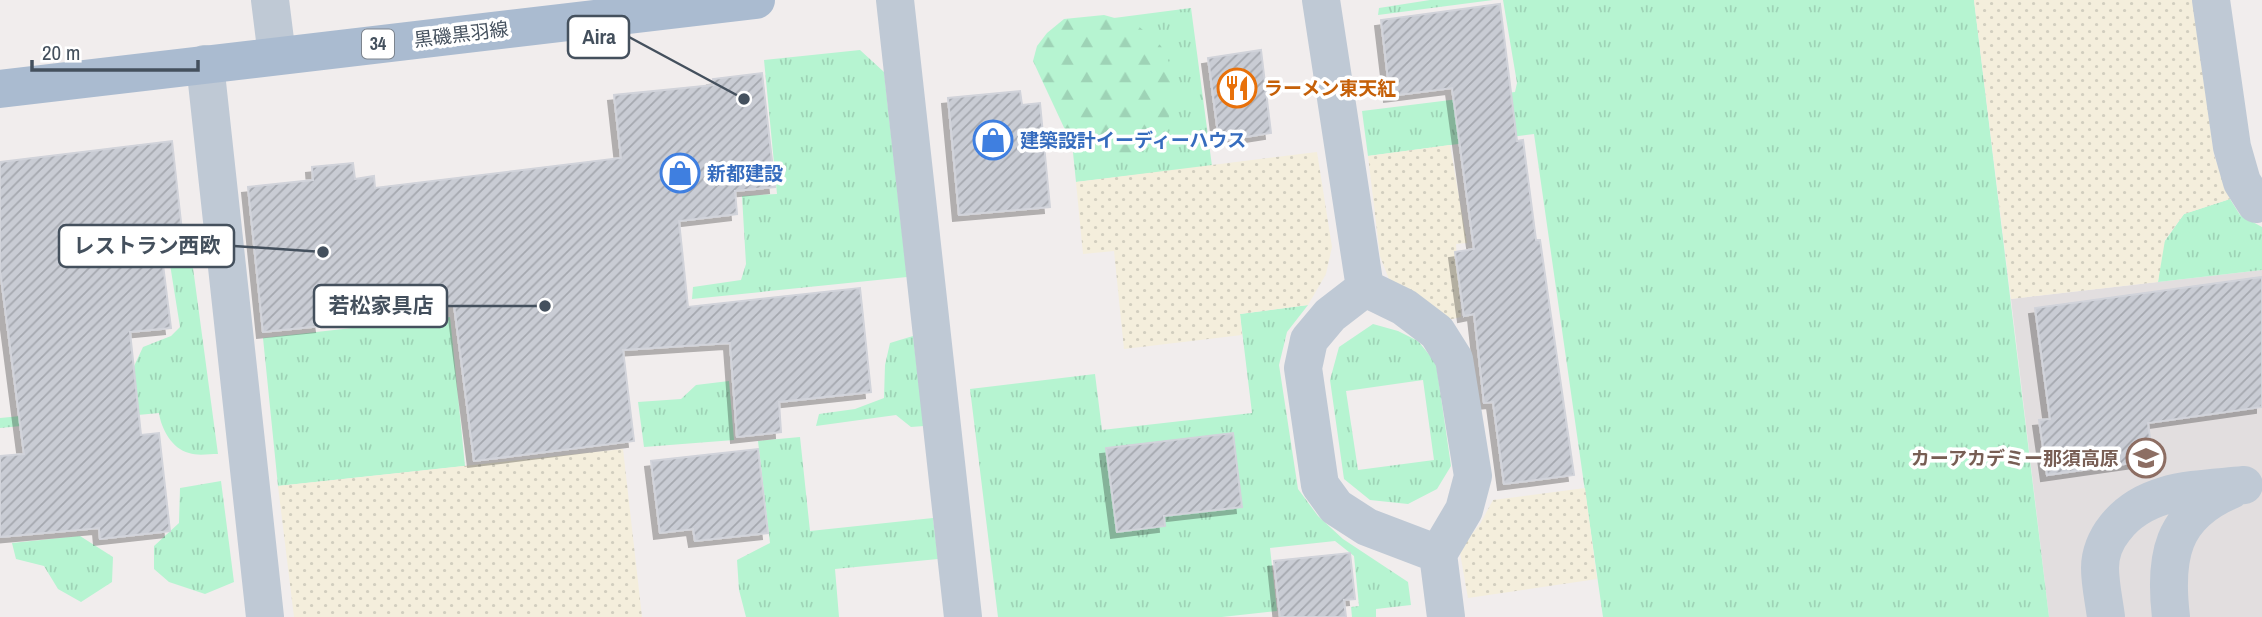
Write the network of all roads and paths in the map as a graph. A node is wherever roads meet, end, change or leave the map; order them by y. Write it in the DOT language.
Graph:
graph roads {
  1 [pos="270,0"];
  2 [pos="756,0"];
  3 [pos="895,0"];
  4 [pos="1321,0"];
  5 [pos="2211,0"];
  6 [pos="704,3"];
  7 [pos="277,56"];
  8 [pos="205,64"];
  9 [pos="0,89"];
  10 [pos="2256,204"];
  11 [pos="1365,288"];
  12 [pos="2253,484"];
  13 [pos="1438,554"];
  14 [pos="265,617"];
  15 [pos="963,617"];
  16 [pos="1446,617"];
  17 [pos="2106,617"];
  18 [pos="2171,617"];
  1 -- 7 [label="street"];
  2 -- 6 [label="main road, 黒磯黒羽線 / 34"];
  3 -- 15 [label="street"];
  4 -- 11 [label="street"];
  5 -- 10 [label="street"];
  6 -- 7 [label="main road, 黒磯黒羽線 / 34"];
  7 -- 8 [label="main road, 黒磯黒羽線 / 34"];
  8 -- 9 [label="main road, 黒磯黒羽線 / 34"];
  8 -- 14 [label="street"];
  11 -- 13 [label="street"];
  11 -- 13 [label="street"];
  12 -- 17 [label="street"];
  12 -- 18 [label="street"];
  13 -- 16 [label="street"];
}
